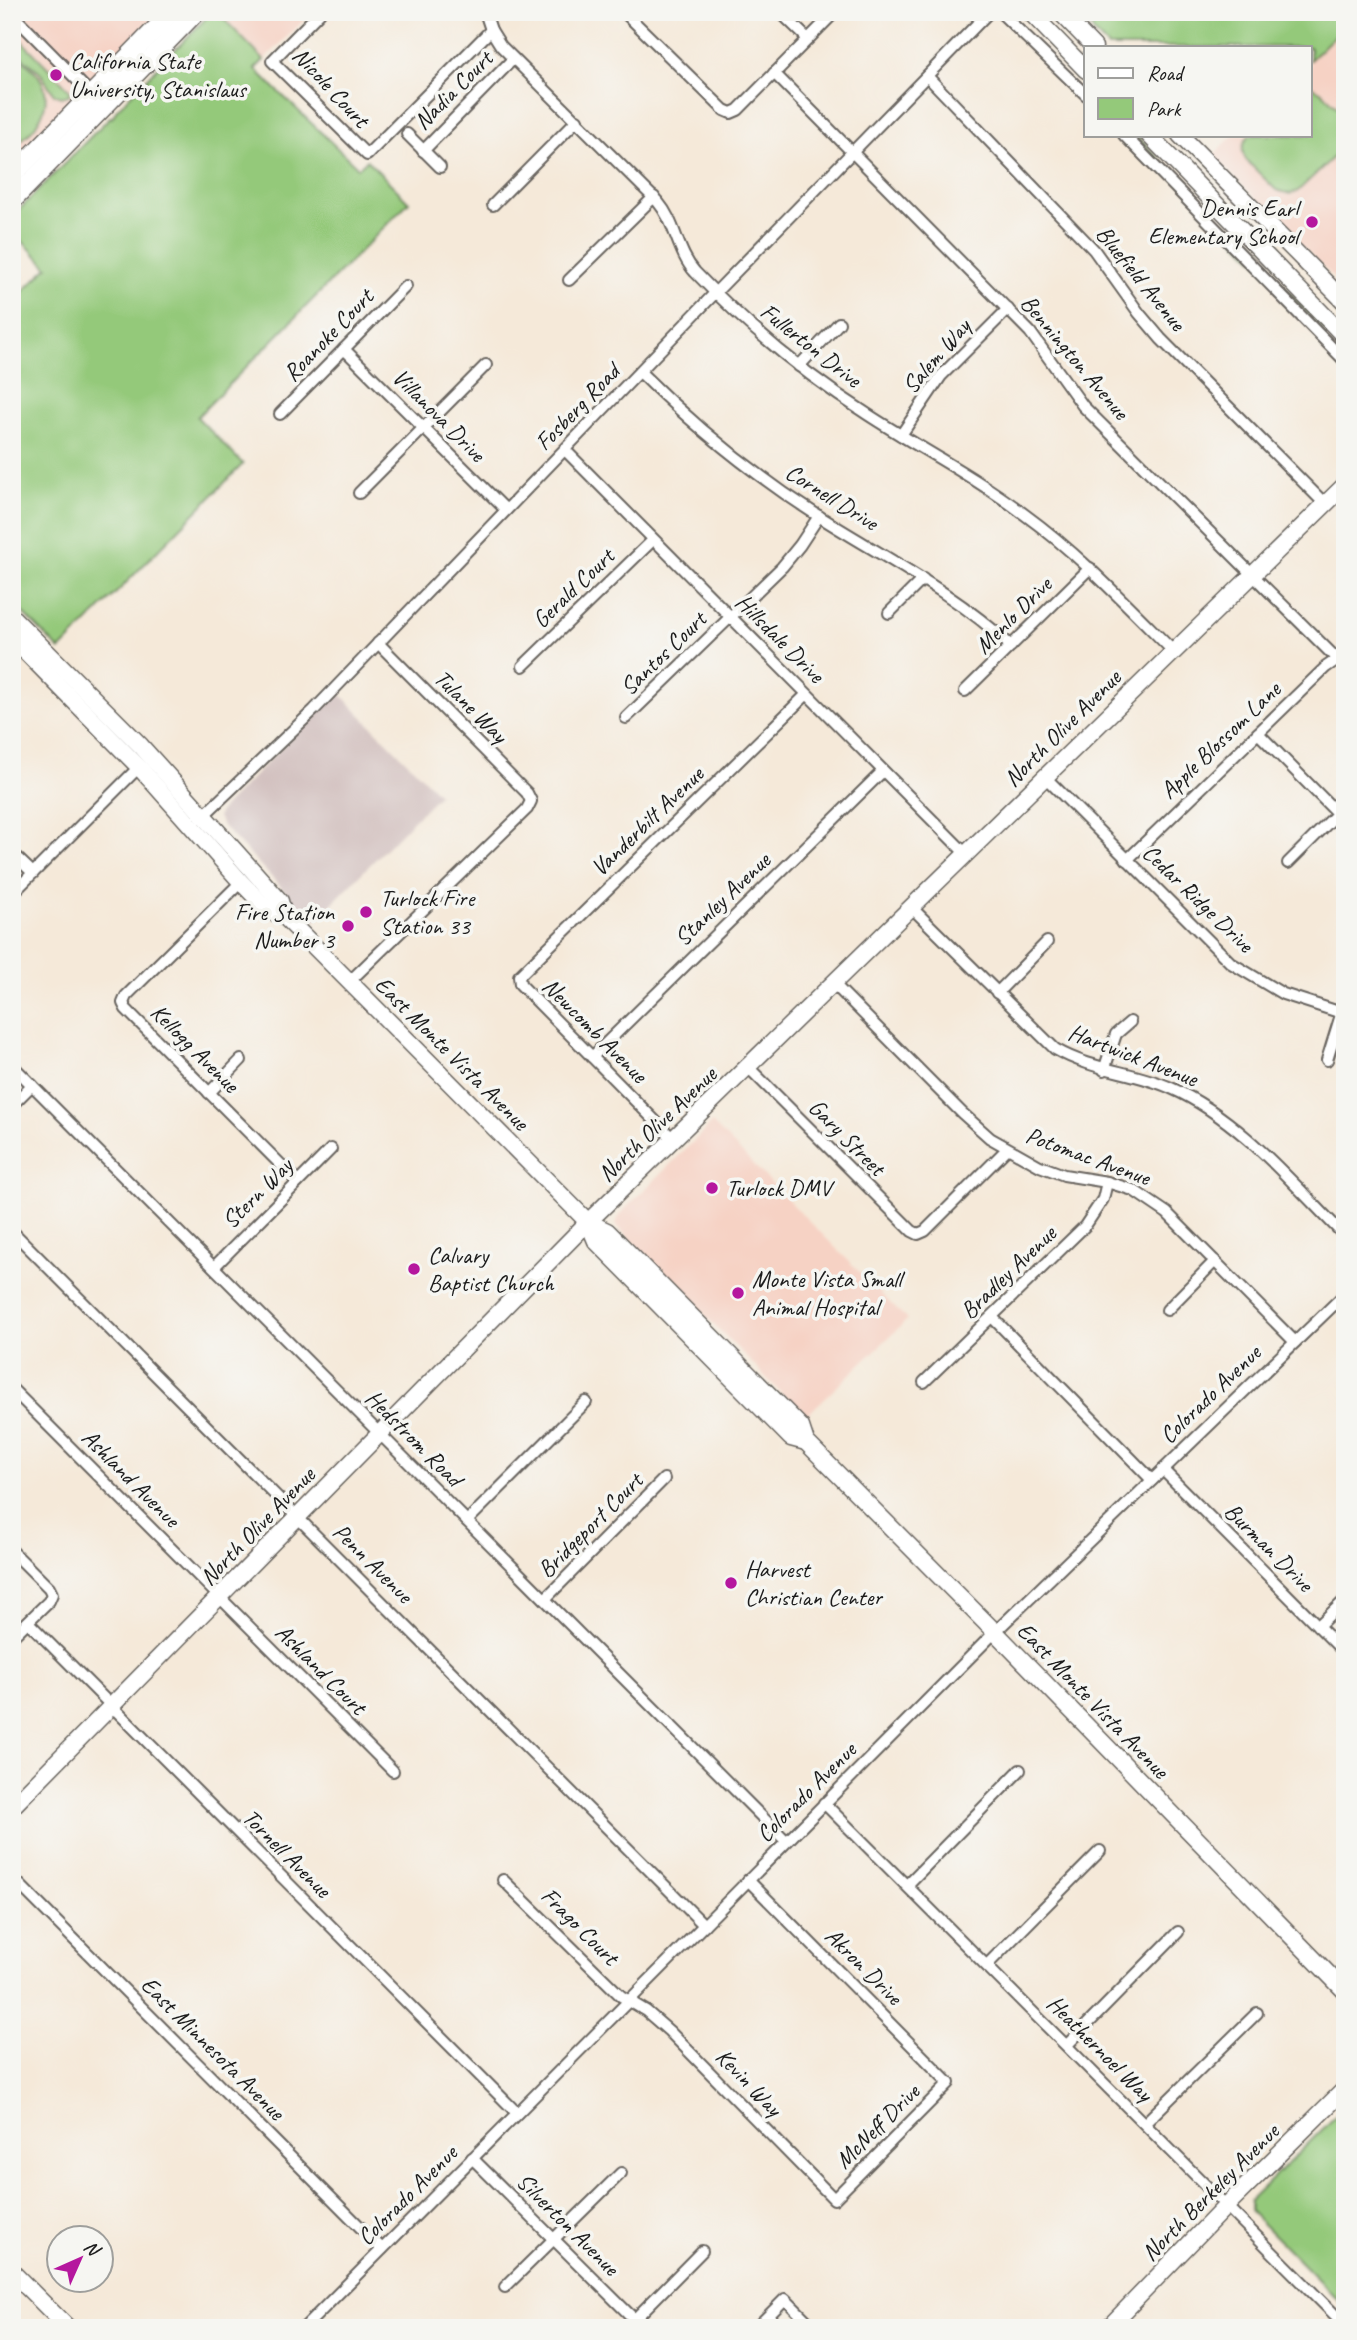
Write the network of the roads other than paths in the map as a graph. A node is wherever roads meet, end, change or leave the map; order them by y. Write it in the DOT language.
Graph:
graph roads {
  1 [pos="172,12"];
  2 [pos="196,12"];
  3 [pos="320,12"];
  4 [pos="485,12"];
  5 [pos="624,12"];
  6 [pos="780,12"];
  7 [pos="835,12"];
  8 [pos="989,12"];
  9 [pos="1000,12"];
  10 [pos="1030,12"];
  11 [pos="1060,12"];
  12 [pos="12,14"];
  13 [pos="491,30"];
  14 [pos="808,39"];
  15 [pos="1093,46"];
  16 [pos="513,59"];
  17 [pos="1084,68"];
  18 [pos="774,73"];
  19 [pos="927,76"];
  20 [pos="1084,93"];
  21 [pos="98,100"];
  22 [pos="576,120"];
  23 [pos="407,134"];
  24 [pos="1125,136"];
  25 [pos="1150,136"];
  26 [pos="1181,136"];
  27 [pos="853,150"];
  28 [pos="423,151"];
  29 [pos="439,167"];
  30 [pos="12,176"];
  31 [pos="654,197"];
  32 [pos="12,201"];
  33 [pos="493,205"];
  34 [pos="569,280"];
  35 [pos="406,286"];
  36 [pos="716,292"];
  37 [pos="1345,302"];
  38 [pos="1008,309"];
  39 [pos="839,323"];
  40 [pos="1345,337"];
  41 [pos="344,349"];
  42 [pos="1345,360"];
  43 [pos="486,365"];
  44 [pos="799,366"];
  45 [pos="640,372"];
  46 [pos="280,414"];
  47 [pos="423,428"];
  48 [pos="901,435"];
  49 [pos="565,450"];
  50 [pos="359,493"];
  51 [pos="1337,494"];
  52 [pos="506,510"];
  53 [pos="819,516"];
  54 [pos="653,540"];
  55 [pos="1090,568"];
  56 [pos="1251,575"];
  57 [pos="923,579"];
  58 [pos="889,613"];
  59 [pos="12,617"];
  60 [pos="729,617"];
  61 [pos="12,638"];
  62 [pos="378,643"];
  63 [pos="1011,646"];
  64 [pos="1172,651"];
  65 [pos="1342,660"];
  66 [pos="523,666"];
  67 [pos="965,691"];
  68 [pos="806,695"];
  69 [pos="626,718"];
  70 [pos="1258,733"];
  71 [pos="139,767"];
  72 [pos="883,771"];
  73 [pos="1045,777"];
  74 [pos="1341,817"];
  75 [pos="197,822"];
  76 [pos="12,853"];
  77 [pos="966,854"];
  78 [pos="1127,860"];
  79 [pos="1288,863"];
  80 [pos="33,873"];
  81 [pos="241,882"];
  82 [pos="12,894"];
  83 [pos="912,908"];
  84 [pos="284,916"];
  85 [pos="1048,942"];
  86 [pos="519,979"];
  87 [pos="349,982"];
  88 [pos="834,984"];
  89 [pos="997,993"];
  90 [pos="1344,1009"];
  91 [pos="1130,1022"];
  92 [pos="592,1056"];
  93 [pos="241,1060"];
  94 [pos="1327,1060"];
  95 [pos="12,1065"];
  96 [pos="748,1067"];
  97 [pos="1104,1070"];
  98 [pos="32,1085"];
  99 [pos="209,1093"];
  100 [pos="12,1105"];
  101 [pos="674,1140"];
  102 [pos="331,1149"];
  103 [pos="1007,1149"];
  104 [pos="298,1182"];
  105 [pos="1107,1182"];
  106 [pos="588,1222"];
  107 [pos="12,1231"];
  108 [pos="1345,1236"];
  109 [pos="1215,1261"];
  110 [pos="214,1267"];
  111 [pos="1345,1294"];
  112 [pos="1167,1310"];
  113 [pos="992,1317"];
  114 [pos="1295,1342"];
  115 [pos="718,1364"];
  116 [pos="924,1382"];
  117 [pos="12,1389"];
  118 [pos="768,1393"];
  119 [pos="586,1402"];
  120 [pos="380,1434"];
  121 [pos="806,1442"];
  122 [pos="1163,1469"];
  123 [pos="664,1479"];
  124 [pos="1152,1480"];
  125 [pos="298,1517"];
  126 [pos="467,1521"];
  127 [pos="12,1551"];
  128 [pos="219,1597"];
  129 [pos="545,1599"];
  130 [pos="1345,1600"];
  131 [pos="28,1622"];
  132 [pos="1318,1626"];
  133 [pos="995,1632"];
  134 [pos="12,1637"];
  135 [pos="1345,1653"];
  136 [pos="111,1706"];
  137 [pos="1020,1770"];
  138 [pos="393,1771"];
  139 [pos="824,1803"];
  140 [pos="12,1807"];
  141 [pos="786,1841"];
  142 [pos="1100,1851"];
  143 [pos="12,1877"];
  144 [pos="503,1880"];
  145 [pos="748,1880"];
  146 [pos="907,1885"];
  147 [pos="704,1925"];
  148 [pos="1178,1932"];
  149 [pos="987,1965"];
  150 [pos="1345,1991"];
  151 [pos="628,2001"];
  152 [pos="1256,2013"];
  153 [pos="1067,2045"];
  154 [pos="949,2083"];
  155 [pos="1345,2089"];
  156 [pos="517,2113"];
  157 [pos="1145,2123"];
  158 [pos="472,2158"];
  159 [pos="621,2173"];
  160 [pos="834,2199"];
  161 [pos="1227,2205"];
  162 [pos="554,2239"];
  163 [pos="382,2249"];
  164 [pos="702,2251"];
  165 [pos="12,2272"];
  166 [pos="505,2287"];
  167 [pos="630,2323"];
  168 [pos="1345,2325"];
  169 [pos="68,2328"];
  170 [pos="304,2328"];
  171 [pos="756,2328"];
  172 [pos="814,2328"];
  173 [pos="1108,2328"];
  1 -- 21 [label="main road"];
  2 -- 21 [label="main road"];
  3 -- 13 [label="street, Nicole Court"];
  4 -- 13 [label="street, Fullerton Drive"];
  5 -- 18 [label="street"];
  6 -- 14 [label="street"];
  7 -- 14 [label="street"];
  8 -- 19 [label="street, Fosberg Road"];
  9 -- 20 [label="street"];
  10 -- 17 [label="street"];
  11 -- 15 [label="street"];
  12 -- 21 [label="street"];
  13 -- 16 [label="street, Fullerton Drive"];
  14 -- 18 [label="street"];
  16 -- 22 [label="street, Fullerton Drive"];
  16 -- 28 [label="street, Nadia Court"];
  18 -- 27 [label="street, Bennington Avenue"];
  19 -- 27 [label="street, Fosberg Road"];
  19 -- 51 [label="street, Bluefield Avenue"];
  21 -- 30 [label="main road"];
  21 -- 32 [label="main road"];
  22 -- 31 [label="street, Fullerton Drive"];
  22 -- 33 [label="street"];
  23 -- 28 [label="street, Nadia Court"];
  24 -- 42 [label="street"];
  25 -- 40 [label="street"];
  26 -- 37 [label="street"];
  27 -- 36 [label="street, Fosberg Road"];
  27 -- 38 [label="street, Bennington Avenue"];
  28 -- 29 [label="street, Nadia Court"];
  31 -- 34 [label="street"];
  31 -- 36 [label="street, Fullerton Drive"];
  35 -- 41 [label="street, Roanoke Court"];
  36 -- 44 [label="street, Fullerton Drive"];
  36 -- 45 [label="street, Fosberg Road"];
  38 -- 48 [label="street, Salem Way"];
  38 -- 56 [label="street, Bennington Avenue"];
  39 -- 44 [label="street"];
  41 -- 46 [label="street, Roanoke Court"];
  41 -- 47 [label="street, Villanova Drive"];
  43 -- 47 [label="street"];
  44 -- 48 [label="street, Fullerton Drive"];
  45 -- 49 [label="street, Fosberg Road"];
  45 -- 53 [label="street, Cornell Drive"];
  47 -- 50 [label="street"];
  47 -- 52 [label="street, Villanova Drive"];
  48 -- 55 [label="street, Fullerton Drive"];
  49 -- 52 [label="street, Fosberg Road"];
  49 -- 54 [label="street, Hillsdale Drive"];
  51 -- 56 [label="street, North Olive Avenue"];
  52 -- 62 [label="street, Fosberg Road"];
  53 -- 57 [label="street, Cornell Drive"];
  53 -- 60 [label="street, Santos Court"];
  54 -- 60 [label="street, Hillsdale Drive"];
  54 -- 66 [label="street, Gerald Court"];
  55 -- 63 [label="street, Menlo Drive"];
  55 -- 64 [label="street, Fullerton Drive"];
  56 -- 64 [label="street, North Olive Avenue"];
  56 -- 65 [label="street, Bennington Avenue"];
  57 -- 58 [label="street"];
  57 -- 63 [label="street, Cornell Drive"];
  59 -- 75 [label="street, East Monte Vista Avenue"];
  60 -- 68 [label="street, Hillsdale Drive"];
  60 -- 69 [label="street, Santos Court"];
  61 -- 71 [label="street, East Monte Vista Avenue"];
  62 -- 75 [label="street, Fosberg Road"];
  62 -- 87 [label="street, Tulane Way"];
  63 -- 67 [label="street, Menlo Drive"];
  64 -- 73 [label="street, North Olive Avenue"];
  65 -- 70 [label="street, Apple Blossom Lane"];
  68 -- 72 [label="street, Hillsdale Drive"];
  68 -- 86 [label="street, Vanderbilt Avenue"];
  70 -- 74 [label="street"];
  70 -- 78 [label="street, Apple Blossom Lane"];
  71 -- 75 [label="street, East Monte Vista Avenue"];
  71 -- 80 [label="street"];
  72 -- 77 [label="street, Hillsdale Drive"];
  72 -- 92 [label="street, Stanley Avenue"];
  73 -- 77 [label="street, North Olive Avenue"];
  73 -- 78 [label="street, Cedar Ridge Drive"];
  74 -- 79 [label="street"];
  75 -- 81 [label="street, East Monte Vista Avenue"];
  75 -- 84 [label="street, East Monte Vista Avenue"];
  76 -- 80 [label="street"];
  77 -- 83 [label="street, North Olive Avenue"];
  78 -- 90 [label="street, Cedar Ridge Drive"];
  80 -- 82 [label="street"];
  81 -- 84 [label="street, East Monte Vista Avenue"];
  81 -- 99 [label="street, Kellogg Avenue"];
  83 -- 88 [label="street, North Olive Avenue"];
  83 -- 89 [label="street, Hartwick Avenue"];
  84 -- 87 [label="street, East Monte Vista Avenue"];
  85 -- 89 [label="street"];
  86 -- 92 [label="street, Newcomb Avenue"];
  87 -- 106 [label="street, East Monte Vista Avenue"];
  88 -- 96 [label="street, North Olive Avenue"];
  88 -- 103 [label="street, Potomac Avenue"];
  89 -- 97 [label="street, Hartwick Avenue"];
  90 -- 94 [label="street"];
  91 -- 97 [label="street"];
  92 -- 101 [label="street, Newcomb Avenue"];
  93 -- 99 [label="street"];
  95 -- 98 [label="street, Hedstrom Road"];
  96 -- 101 [label="street, North Olive Avenue"];
  96 -- 103 [label="street, Gary Street"];
  97 -- 108 [label="street, Hartwick Avenue"];
  98 -- 100 [label="street"];
  98 -- 110 [label="street, Hedstrom Road"];
  99 -- 104 [label="street, Kellogg Avenue"];
  101 -- 106 [label="street, North Olive Avenue"];
  102 -- 104 [label="street, Stern Way"];
  103 -- 105 [label="street, Potomac Avenue"];
  104 -- 110 [label="street, Stern Way"];
  105 -- 109 [label="street, Potomac Avenue"];
  105 -- 113 [label="street, Bradley Avenue"];
  106 -- 115 [label="street, East Monte Vista Avenue"];
  106 -- 118 [label="street, East Monte Vista Avenue"];
  106 -- 120 [label="street, North Olive Avenue"];
  107 -- 125 [label="street, Penn Avenue"];
  109 -- 112 [label="street"];
  109 -- 114 [label="street, Potomac Avenue"];
  110 -- 120 [label="street, Hedstrom Road"];
  111 -- 114 [label="street, Colorado Avenue"];
  113 -- 116 [label="street, Bradley Avenue"];
  113 -- 124 [label="street"];
  114 -- 122 [label="street, Colorado Avenue"];
  115 -- 118 [label="street"];
  115 -- 121 [label="street, East Monte Vista Avenue"];
  117 -- 128 [label="street, Ashland Avenue"];
  118 -- 121 [label="street, East Monte Vista Avenue"];
  119 -- 126 [label="street"];
  120 -- 125 [label="street, North Olive Avenue"];
  120 -- 126 [label="street, Hedstrom Road"];
  121 -- 133 [label="street, East Monte Vista Avenue"];
  122 -- 124 [label="street, Colorado Avenue"];
  122 -- 132 [label="street, Burman Drive"];
  123 -- 129 [label="street, Bridgeport Court"];
  124 -- 133 [label="street, Colorado Avenue"];
  125 -- 128 [label="street, North Olive Avenue"];
  125 -- 147 [label="street, Penn Avenue"];
  126 -- 129 [label="street, Hedstrom Road"];
  127 -- 131 [label="street"];
  128 -- 136 [label="street, North Olive Avenue"];
  128 -- 138 [label="street, Ashland Court"];
  129 -- 141 [label="street, Hedstrom Road"];
  130 -- 132 [label="street"];
  131 -- 134 [label="street"];
  131 -- 136 [label="street, Tornell Avenue"];
  132 -- 135 [label="street, Burman Drive"];
  133 -- 139 [label="street, Colorado Avenue"];
  133 -- 150 [label="street, East Monte Vista Avenue"];
  136 -- 140 [label="street, North Olive Avenue"];
  136 -- 156 [label="street, Tornell Avenue"];
  137 -- 146 [label="street"];
  139 -- 141 [label="street, Colorado Avenue"];
  139 -- 146 [label="street, Heathernoel Way"];
  141 -- 145 [label="street, Colorado Avenue"];
  142 -- 149 [label="street"];
  143 -- 163 [label="street, East Minnesota Avenue"];
  144 -- 151 [label="street, Frago Court"];
  145 -- 147 [label="street, Colorado Avenue"];
  145 -- 154 [label="street, Akron Drive"];
  146 -- 149 [label="street, Heathernoel Way"];
  147 -- 151 [label="street, Colorado Avenue"];
  148 -- 153 [label="street"];
  149 -- 153 [label="street, Heathernoel Way"];
  151 -- 156 [label="street, Colorado Avenue"];
  151 -- 160 [label="street, Kevin Way"];
  152 -- 157 [label="street"];
  153 -- 157 [label="street, Heathernoel Way"];
  154 -- 160 [label="street, McNeff Drive"];
  155 -- 161 [label="street, North Berkeley Avenue"];
  156 -- 158 [label="street, Colorado Avenue"];
  157 -- 161 [label="street, Heathernoel Way"];
  158 -- 162 [label="street, Silverton Avenue"];
  158 -- 163 [label="street, Colorado Avenue"];
  159 -- 162 [label="street"];
  161 -- 168 [label="street, Heathernoel Way"];
  161 -- 173 [label="street, North Berkeley Avenue"];
  162 -- 166 [label="street"];
  162 -- 167 [label="street, Silverton Avenue"];
  163 -- 170 [label="street, Colorado Avenue"];
  164 -- 167 [label="street"];
  165 -- 169 [label="street"];
  171 -- 172 [label="street"];
}
